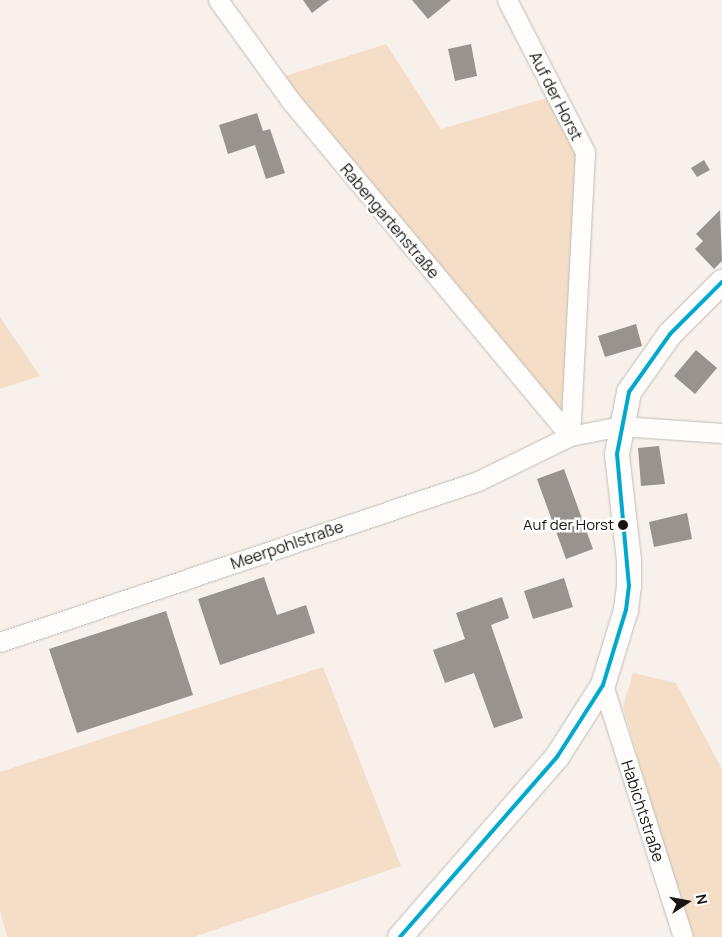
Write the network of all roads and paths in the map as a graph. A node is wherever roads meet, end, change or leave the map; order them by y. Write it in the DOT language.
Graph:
graph roads {
  1 [pos="507,0"];
  2 [pos="222,1"];
  3 [pos="722,282"];
  4 [pos="621,426"];
  5 [pos="722,433"];
  6 [pos="570,436"];
  7 [pos="0,642"];
  8 [pos="603,685"];
  9 [pos="400,937"];
  10 [pos="683,937"];
  1 -- 6 [label="street, Auf der Horst"];
  2 -- 6 [label="street, Rabengartenstraße"];
  3 -- 4 [label="street"];
  4 -- 5 [label="street, Meerpohlstraße"];
  4 -- 6 [label="street, Meerpohlstraße"];
  4 -- 8 [label="street"];
  6 -- 7 [label="street, Meerpohlstraße"];
  8 -- 9 [label="street"];
  8 -- 10 [label="street, Habichtstraße"];
}
